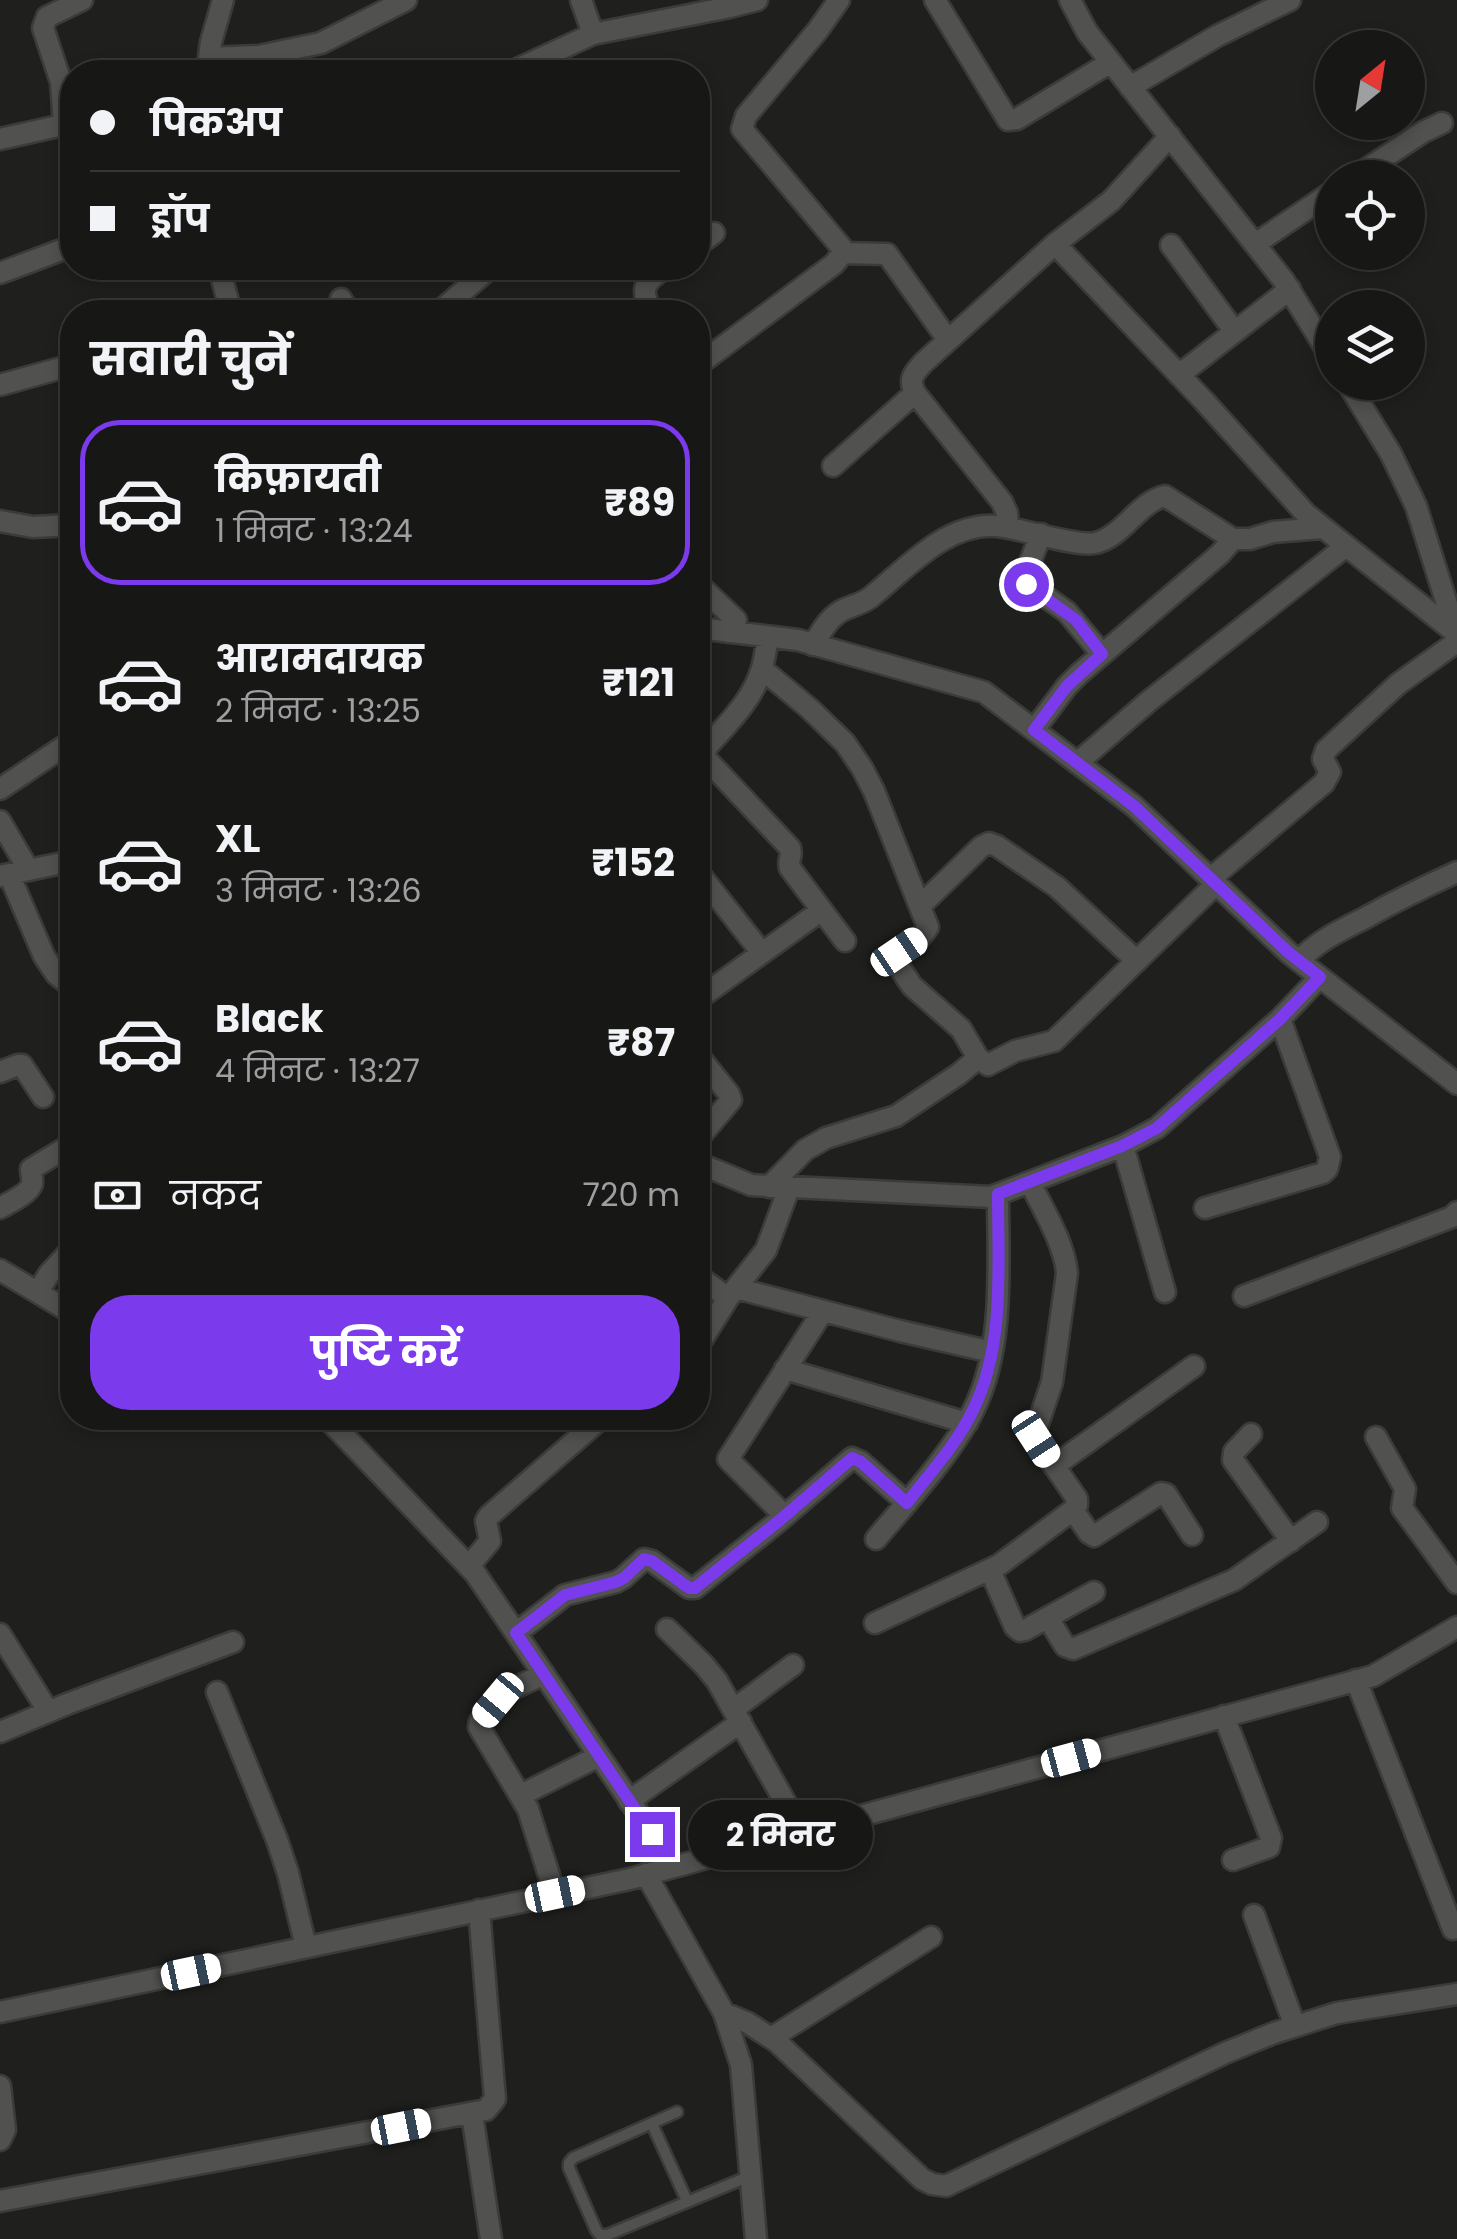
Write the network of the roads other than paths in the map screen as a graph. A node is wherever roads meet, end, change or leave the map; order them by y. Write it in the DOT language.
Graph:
graph roads {
  1 [pos="82,0"];
  2 [pos="223,0"];
  3 [pos="406,0"];
  4 [pos="580,0"];
  5 [pos="757,0"];
  6 [pos="840,0"];
  7 [pos="935,0"];
  8 [pos="1070,0"];
  9 [pos="1290,0"];
  10 [pos="593,34"];
  11 [pos="209,60"];
  12 [pos="236,60"];
  13 [pos="537,60"];
  14 [pos="1111,62"];
  15 [pos="60,79"];
  16 [pos="1130,86"];
  17 [pos="1442,123"];
  18 [pos="60,126"];
  19 [pos="1170,136"];
  20 [pos="0,139"];
  21 [pos="1381,160"];
  22 [pos="1315,204"];
  23 [pos="1055,244"];
  24 [pos="1256,244"];
  25 [pos="1171,245"];
  26 [pos="60,251"];
  27 [pos="843,254"];
  28 [pos="0,274"];
  29 [pos="476,280"];
  30 [pos="1290,289"];
  31 [pos="453,300"];
  32 [pos="1315,330"];
  33 [pos="1235,332"];
  34 [pos="948,340"];
  35 [pos="710,356"];
  36 [pos="60,368"];
  37 [pos="1180,374"];
  38 [pos="0,386"];
  39 [pos="915,393"];
  40 [pos="1358,400"];
  41 [pos="834,466"];
  42 [pos="0,521"];
  43 [pos="60,526"];
  44 [pos="1008,528"];
  45 [pos="1322,528"];
  46 [pos="1040,534"];
  47 [pos="1233,539"];
  48 [pos="1345,547"];
  49 [pos="710,595"];
  50 [pos="710,630"];
  51 [pos="728,632"];
  52 [pos="768,637"];
  53 [pos="1457,637"];
  54 [pos="813,644"];
  55 [pos="1102,654"];
  56 [pos="762,669"];
  57 [pos="1034,730"];
  58 [pos="710,744"];
  59 [pos="60,749"];
  60 [pos="710,763"];
  61 [pos="1077,763"];
  62 [pos="0,790"];
  63 [pos="0,822"];
  64 [pos="60,863"];
  65 [pos="1457,872"];
  66 [pos="12,873"];
  67 [pos="1213,881"];
  68 [pos="710,887"];
  69 [pos="920,905"];
  70 [pos="822,910"];
  71 [pos="846,942"];
  72 [pos="762,952"];
  73 [pos="1298,961"];
  74 [pos="1136,962"];
  75 [pos="60,977"];
  76 [pos="1320,977"];
  77 [pos="710,989"];
  78 [pos="1280,1019"];
  79 [pos="978,1058"];
  80 [pos="710,1070"];
  81 [pos="0,1072"];
  82 [pos="1457,1084"];
  83 [pos="44,1097"];
  84 [pos="710,1125"];
  85 [pos="1122,1146"];
  86 [pos="60,1152"];
  87 [pos="710,1168"];
  88 [pos="1030,1182"];
  89 [pos="779,1187"];
  90 [pos="998,1194"];
  91 [pos="0,1208"];
  92 [pos="1205,1208"];
  93 [pos="1457,1212"];
  94 [pos="60,1262"];
  95 [pos="0,1270"];
  96 [pos="710,1282"];
  97 [pos="38,1292"];
  98 [pos="1165,1292"];
  99 [pos="732,1293"];
  100 [pos="1244,1296"];
  101 [pos="60,1306"];
  102 [pos="823,1311"];
  103 [pos="710,1327"];
  104 [pos="992,1352"];
  105 [pos="1194,1366"];
  106 [pos="786,1369"];
  107 [pos="966,1423"];
  108 [pos="339,1430"];
  109 [pos="588,1430"];
  110 [pos="1251,1434"];
  111 [pos="1376,1437"];
  112 [pos="1054,1466"];
  113 [pos="907,1503"];
  114 [pos="1073,1510"];
  115 [pos="785,1516"];
  116 [pos="1317,1522"];
  117 [pos="1192,1535"];
  118 [pos="876,1538"];
  119 [pos="1290,1540"];
  120 [pos="469,1566"];
  121 [pos="990,1570"];
  122 [pos="1457,1583"];
  123 [pos="1094,1592"];
  124 [pos="1048,1618"];
  125 [pos="875,1624"];
  126 [pos="1457,1627"];
  127 [pos="667,1628"];
  128 [pos="516,1633"];
  129 [pos="0,1634"];
  130 [pos="233,1642"];
  131 [pos="793,1665"];
  132 [pos="544,1674"];
  133 [pos="1356,1680"];
  134 [pos="217,1692"];
  135 [pos="45,1713"];
  136 [pos="738,1716"];
  137 [pos="1224,1716"];
  138 [pos="0,1732"];
  139 [pos="599,1756"];
  140 [pos="521,1795"];
  141 [pos="630,1800"];
  142 [pos="802,1832"];
  143 [pos="1233,1860"];
  144 [pos="674,1866"];
  145 [pos="646,1874"];
  146 [pos="555,1894"];
  147 [pos="480,1910"];
  148 [pos="1254,1914"];
  149 [pos="1453,1929"];
  150 [pos="931,1937"];
  151 [pos="306,1947"];
  152 [pos="1457,1994"];
  153 [pos="0,2012"];
  154 [pos="724,2013"];
  155 [pos="1295,2026"];
  156 [pos="771,2038"];
  157 [pos="0,2086"];
  158 [pos="678,2112"];
  159 [pos="472,2114"];
  160 [pos="652,2124"];
  161 [pos="0,2140"];
  162 [pos="750,2175"];
  163 [pos="0,2200"];
  164 [pos="688,2201"];
  165 [pos="491,2239"];
  166 [pos="756,2239"];
  1 -- 15 [label="street"];
  2 -- 11 [label="street"];
  3 -- 12 [label="street"];
  4 -- 10 [label="street"];
  5 -- 10 [label="street"];
  6 -- 27 [label="street"];
  7 -- 14 [label="street"];
  8 -- 14 [label="street"];
  9 -- 16 [label="street"];
  10 -- 13 [label="street"];
  14 -- 16 [label="street"];
  16 -- 19 [label="street"];
  17 -- 21 [label="street"];
  18 -- 20 [label="street"];
  19 -- 23 [label="street"];
  19 -- 24 [label="street"];
  22 -- 24 [label="street"];
  23 -- 34 [label="street"];
  23 -- 37 [label="street"];
  24 -- 30 [label="street"];
  25 -- 33 [label="street"];
  26 -- 28 [label="street"];
  27 -- 34 [label="street"];
  27 -- 35 [label="street"];
  29 -- 31 [label="street"];
  30 -- 32 [label="street"];
  30 -- 33 [label="street"];
  33 -- 37 [label="street"];
  34 -- 39 [label="street"];
  36 -- 38 [label="street"];
  37 -- 45 [label="street"];
  39 -- 41 [label="street"];
  39 -- 44 [label="street"];
  40 -- 53 [label="street"];
  42 -- 43 [label="street"];
  44 -- 46 [label="street"];
  44 -- 54 [label="street"];
  45 -- 47 [label="street"];
  45 -- 48 [label="street"];
  46 -- 47 [label="street"];
  46 -- 55 [label="street"];
  47 -- 55 [label="street"];
  48 -- 53 [label="street"];
  48 -- 61 [label="street"];
  49 -- 51 [label="street"];
  50 -- 51 [label="street"];
  51 -- 52 [label="street"];
  52 -- 54 [label="street"];
  52 -- 56 [label="street"];
  53 -- 67 [label="street"];
  54 -- 57 [label="street"];
  55 -- 57 [label="street"];
  56 -- 58 [label="street"];
  56 -- 69 [label="street"];
  57 -- 61 [label="street"];
  59 -- 62 [label="street"];
  60 -- 70 [label="street"];
  61 -- 67 [label="street"];
  63 -- 66 [label="street"];
  64 -- 66 [label="street"];
  65 -- 73 [label="street"];
  66 -- 75 [label="street"];
  67 -- 73 [label="street"];
  67 -- 74 [label="street"];
  68 -- 72 [label="street"];
  69 -- 74 [label="street"];
  69 -- 79 [label="street"];
  70 -- 71 [label="street"];
  70 -- 72 [label="street"];
  72 -- 77 [label="street"];
  73 -- 76 [label="street"];
  74 -- 79 [label="street"];
  76 -- 78 [label="street"];
  76 -- 82 [label="street"];
  78 -- 85 [label="street"];
  78 -- 92 [label="street"];
  79 -- 89 [label="street"];
  80 -- 84 [label="street"];
  81 -- 83 [label="street"];
  85 -- 88 [label="street"];
  85 -- 98 [label="street"];
  86 -- 91 [label="street"];
  87 -- 89 [label="street"];
  88 -- 90 [label="street"];
  88 -- 112 [label="street"];
  89 -- 90 [label="street"];
  89 -- 99 [label="street"];
  90 -- 104 [label="street"];
  93 -- 100 [label="street"];
  94 -- 97 [label="street"];
  95 -- 97 [label="street"];
  96 -- 99 [label="street"];
  97 -- 101 [label="street"];
  99 -- 102 [label="street"];
  99 -- 103 [label="street"];
  102 -- 104 [label="street"];
  102 -- 106 [label="street"];
  104 -- 107 [label="street"];
  105 -- 112 [label="street"];
  106 -- 107 [label="street"];
  106 -- 115 [label="street"];
  107 -- 113 [label="street"];
  108 -- 120 [label="street"];
  109 -- 120 [label="street"];
  110 -- 119 [label="street"];
  111 -- 122 [label="street"];
  112 -- 114 [label="street"];
  113 -- 115 [label="street"];
  113 -- 118 [label="street"];
  114 -- 117 [label="street"];
  114 -- 121 [label="street"];
  115 -- 128 [label="street"];
  116 -- 119 [label="street"];
  119 -- 124 [label="street"];
  120 -- 128 [label="street"];
  121 -- 124 [label="street"];
  121 -- 125 [label="street"];
  123 -- 124 [label="street"];
  126 -- 133 [label="street"];
  127 -- 136 [label="street"];
  128 -- 132 [label="street"];
  129 -- 135 [label="street"];
  130 -- 135 [label="street"];
  131 -- 136 [label="street"];
  132 -- 139 [label="street"];
  132 -- 140 [label="street"];
  133 -- 137 [label="street"];
  133 -- 149 [label="street"];
  134 -- 151 [label="street"];
  135 -- 138 [label="street"];
  136 -- 141 [label="street"];
  136 -- 142 [label="street"];
  137 -- 142 [label="street"];
  137 -- 143 [label="street"];
  139 -- 140 [label="street"];
  139 -- 141 [label="street"];
  140 -- 146 [label="street"];
  141 -- 144 [label="street"];
  142 -- 144 [label="street"];
  144 -- 145 [label="street"];
  145 -- 146 [label="street"];
  145 -- 154 [label="street"];
  146 -- 147 [label="street"];
  147 -- 151 [label="street"];
  147 -- 159 [label="street"];
  148 -- 155 [label="street"];
  150 -- 156 [label="street"];
  151 -- 153 [label="street"];
  152 -- 155 [label="street"];
  154 -- 156 [label="street"];
  154 -- 162 [label="street"];
  155 -- 156 [label="street"];
  157 -- 161 [label="street"];
  158 -- 160 [label="lane"];
  159 -- 163 [label="street"];
  159 -- 165 [label="street"];
  160 -- 164 [label="lane"];
  160 -- 164 [label="lane"];
  162 -- 164 [label="lane"];
  162 -- 166 [label="street"];
}
